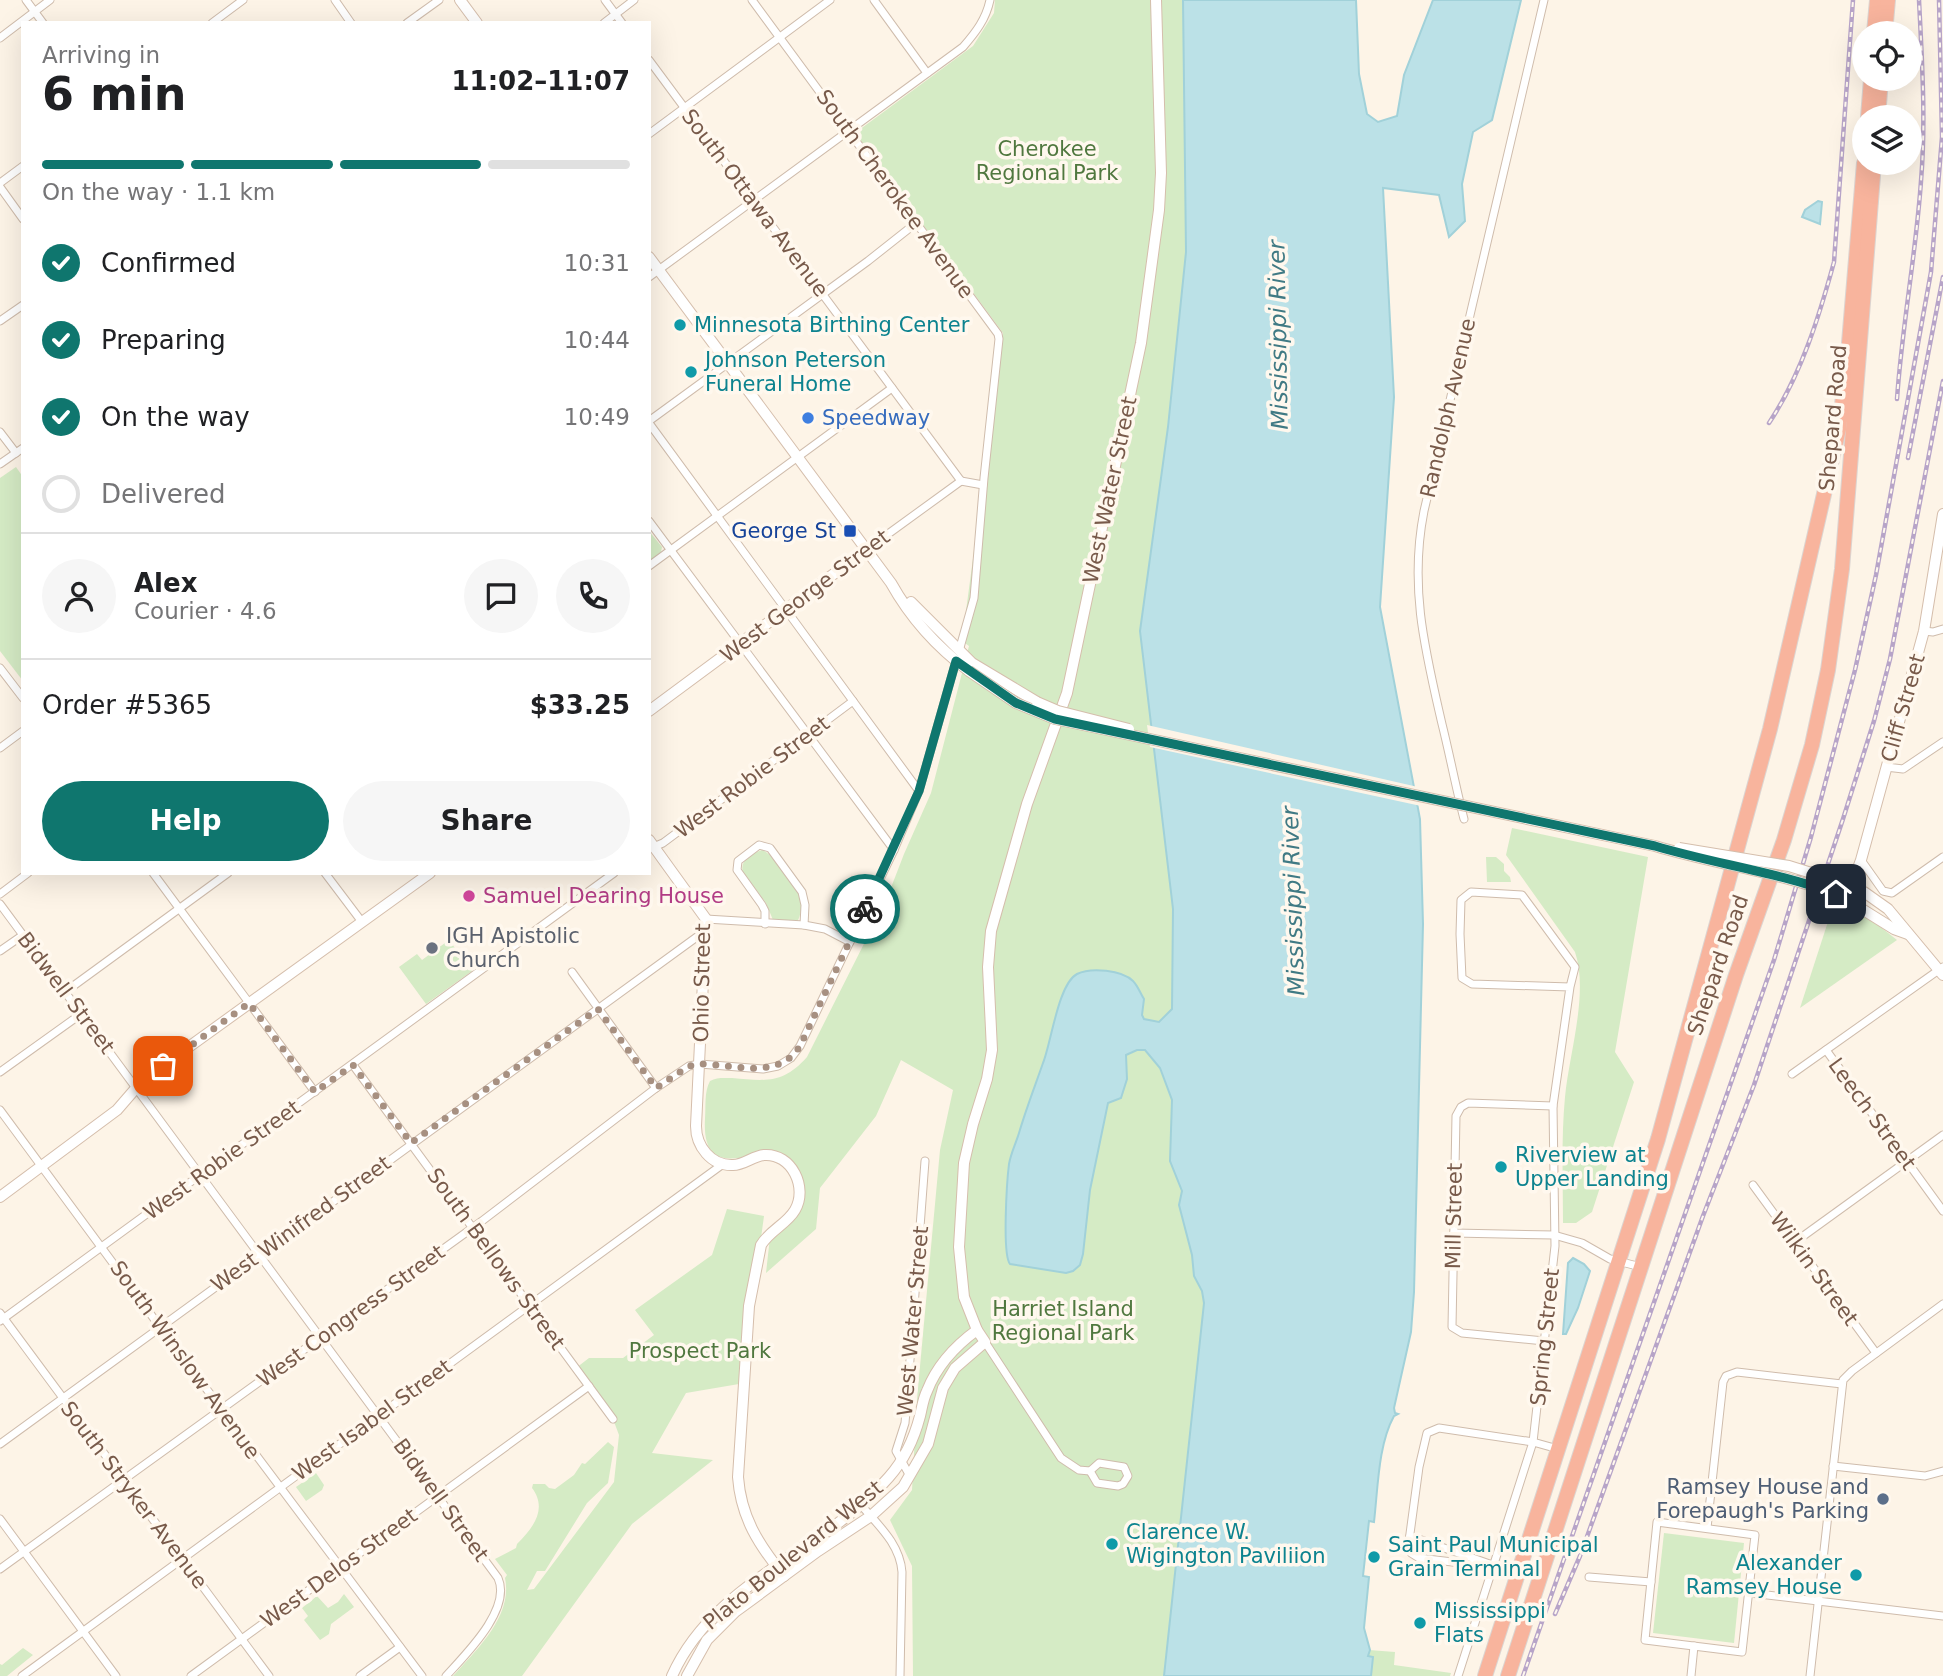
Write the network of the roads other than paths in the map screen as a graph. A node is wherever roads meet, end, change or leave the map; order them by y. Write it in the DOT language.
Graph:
graph roads {
  1 [pos="26,0"];
  2 [pos="50,0"];
  3 [pos="243,0"];
  4 [pos="335,0"];
  5 [pos="439,0"];
  6 [pos="460,0"];
  7 [pos="605,0"];
  8 [pos="634,0"];
  9 [pos="752,0"];
  10 [pos="831,0"];
  11 [pos="873,0"];
  12 [pos="990,0"];
  13 [pos="1156,0"];
  14 [pos="1544,0"];
  15 [pos="1877,0"];
  16 [pos="1888,0"];
  17 [pos="35,12"];
  18 [pos="615,14"];
  19 [pos="23,21"];
  20 [pos="42,21"];
  21 [pos="215,21"];
  22 [pos="350,21"];
  23 [pos="410,21"];
  24 [pos="476,21"];
  25 [pos="606,21"];
  26 [pos="620,21"];
  27 [pos="1875,21"];
  28 [pos="1886,21"];
  29 [pos="21,22"];
  30 [pos="780,37"];
  31 [pos="0,38"];
  32 [pos="651,63"];
  33 [pos="927,74"];
  34 [pos="684,107"];
  35 [pos="848,131"];
  36 [pos="651,132"];
  37 [pos="21,168"];
  38 [pos="1863,175"];
  39 [pos="1873,175"];
  40 [pos="0,185"];
  41 [pos="8,197"];
  42 [pos="753,201"];
  43 [pos="0,203"];
  44 [pos="21,216"];
  45 [pos="918,226"];
  46 [pos="654,273"];
  47 [pos="823,295"];
  48 [pos="21,306"];
  49 [pos="0,321"];
  50 [pos="729,364"];
  51 [pos="892,388"];
  52 [pos="651,421"];
  53 [pos="651,425"];
  54 [pos="0,432"];
  55 [pos="19,450"];
  56 [pos="798,456"];
  57 [pos="0,464"];
  58 [pos="961,481"];
  59 [pos="983,485"];
  60 [pos="1943,514"];
  61 [pos="717,516"];
  62 [pos="651,524"];
  63 [pos="671,550"];
  64 [pos="866,550"];
  65 [pos="651,565"];
  66 [pos="787,610"];
  67 [pos="1943,629"];
  68 [pos="1924,631"];
  69 [pos="740,644"];
  70 [pos="958,656"];
  71 [pos="0,668"];
  72 [pos="21,695"];
  73 [pos="853,701"];
  74 [pos="651,710"];
  75 [pos="21,732"];
  76 [pos="808,736"];
  77 [pos="1943,742"];
  78 [pos="0,748"];
  79 [pos="1886,767"];
  80 [pos="919,791"];
  81 [pos="1464,819"];
  82 [pos="651,845"];
  83 [pos="1655,846"];
  84 [pos="894,850"];
  85 [pos="1943,857"];
  86 [pos="1860,860"];
  87 [pos="25,875"];
  88 [pos="154,875"];
  89 [pos="225,875"];
  90 [pos="327,875"];
  91 [pos="427,875"];
  92 [pos="611,875"];
  93 [pos="1852,887"];
  94 [pos="0,894"];
  95 [pos="1847,898"];
  96 [pos="0,904"];
  97 [pos="180,909"];
  98 [pos="362,922"];
  99 [pos="765,924"];
  100 [pos="706,925"];
  101 [pos="804,925"];
  102 [pos="23,934"];
  103 [pos="1908,934"];
  104 [pos="850,942"];
  105 [pos="0,951"];
  106 [pos="1942,971"];
  107 [pos="572,972"];
  108 [pos="1570,987"];
  109 [pos="65,992"];
  110 [pos="249,1003"];
  111 [pos="598,1009"];
  112 [pos="81,1014"];
  113 [pos="1826,1050"];
  114 [pos="700,1064"];
  115 [pos="353,1065"];
  116 [pos="0,1072"];
  117 [pos="1792,1074"];
  118 [pos="656,1088"];
  119 [pos="137,1089"];
  120 [pos="315,1092"];
  121 [pos="1553,1107"];
  122 [pos="0,1110"];
  123 [pos="1943,1135"];
  124 [pos="411,1143"];
  125 [pos="925,1161"];
  126 [pos="1907,1161"];
  127 [pos="723,1164"];
  128 [pos="43,1166"];
  129 [pos="201,1175"];
  130 [pos="1753,1185"];
  131 [pos="0,1198"];
  132 [pos="1943,1211"];
  133 [pos="473,1228"];
  134 [pos="1454,1233"];
  135 [pos="1554,1235"];
  136 [pos="1795,1242"];
  137 [pos="102,1247"];
  138 [pos="260,1255"];
  139 [pos="1619,1262"];
  140 [pos="1641,1267"];
  141 [pos="1943,1304"];
  142 [pos="530,1305"];
  143 [pos="1,1318"];
  144 [pos="160,1327"];
  145 [pos="977,1330"];
  146 [pos="321,1338"];
  147 [pos="1544,1341"];
  148 [pos="985,1342"];
  149 [pos="1876,1353"];
  150 [pos="1842,1384"];
  151 [pos="589,1386"];
  152 [pos="63,1398"];
  153 [pos="221,1409"];
  154 [pos="379,1415"];
  155 [pos="613,1419"];
  156 [pos="1534,1442"];
  157 [pos="0,1444"];
  158 [pos="1559,1449"];
  159 [pos="901,1462"];
  160 [pos="1833,1466"];
  161 [pos="1090,1471"];
  162 [pos="1939,1473"];
  163 [pos="910,1477"];
  164 [pos="123,1480"];
  165 [pos="280,1487"];
  166 [pos="438,1496"];
  167 [pos="861,1504"];
  168 [pos="871,1516"];
  169 [pos="0,1518"];
  170 [pos="1707,1528"];
  171 [pos="1410,1536"];
  172 [pos="24,1551"];
  173 [pos="182,1559"];
  174 [pos="776,1566"];
  175 [pos="340,1567"];
  176 [pos="1494,1567"];
  177 [pos="0,1569"];
  178 [pos="1518,1574"];
  179 [pos="784,1576"];
  180 [pos="1589,1577"];
  181 [pos="1651,1582"];
  182 [pos="1749,1593"];
  183 [pos="1818,1602"];
  184 [pos="1943,1616"];
  185 [pos="83,1632"];
  186 [pos="241,1639"];
  187 [pos="1695,1646"];
  188 [pos="400,1647"];
  189 [pos="22,1676"];
  190 [pos="116,1676"];
  191 [pos="191,1676"];
  192 [pos="269,1676"];
  193 [pos="360,1676"];
  194 [pos="422,1676"];
  195 [pos="446,1676"];
  196 [pos="672,1676"];
  197 [pos="687,1676"];
  198 [pos="900,1676"];
  199 [pos="1458,1676"];
  200 [pos="1485,1676"];
  201 [pos="1508,1676"];
  202 [pos="1691,1676"];
  203 [pos="1810,1676"];
  1 -- 17 [label="street"];
  2 -- 17 [label="street"];
  3 -- 21 [label="street"];
  4 -- 22 [label="street"];
  5 -- 23 [label="street"];
  6 -- 24 [label="street"];
  7 -- 18 [label="street"];
  8 -- 18 [label="street"];
  9 -- 30 [label="street, South Cherokee Avenue"];
  10 -- 30 [label="street"];
  11 -- 33 [label="street"];
  12 -- 33 [label="street"];
  13 -- 145 [label="street, West Water Street"];
  14 -- 81 [label="street, Randolph Avenue"];
  15 -- 27 [label="highway"];
  16 -- 28 [label="highway"];
  17 -- 19 [label="street"];
  17 -- 20 [label="street"];
  18 -- 25 [label="street"];
  18 -- 26 [label="street"];
  29 -- 31 [label="street"];
  30 -- 34 [label="street"];
  30 -- 35 [label="street, South Cherokee Avenue"];
  32 -- 34 [label="street, South Ottawa Avenue"];
  33 -- 35 [label="street"];
  34 -- 36 [label="street"];
  34 -- 42 [label="street, South Ottawa Avenue"];
  35 -- 42 [label="street"];
  35 -- 45 [label="street, South Cherokee Avenue"];
  37 -- 40 [label="street"];
  38 -- 139 [label="highway, Shepard Road"];
  39 -- 140 [label="highway, Shepard Road"];
  40 -- 41 [label="street"];
  41 -- 43 [label="street"];
  41 -- 44 [label="street"];
  42 -- 46 [label="street"];
  42 -- 47 [label="street, South Ottawa Avenue"];
  45 -- 47 [label="street"];
  45 -- 59 [label="street, South Cherokee Avenue"];
  46 -- 50 [label="street"];
  47 -- 50 [label="street"];
  47 -- 51 [label="street, South Ottawa Avenue"];
  48 -- 49 [label="street"];
  50 -- 52 [label="street"];
  50 -- 56 [label="street"];
  51 -- 56 [label="street"];
  51 -- 58 [label="street, South Ottawa Avenue"];
  53 -- 61 [label="street"];
  54 -- 55 [label="street"];
  55 -- 57 [label="street"];
  56 -- 61 [label="street"];
  56 -- 64 [label="street"];
  58 -- 59 [label="street"];
  58 -- 64 [label="street, West George Street"];
  59 -- 70 [label="street, South Cherokee Avenue"];
  60 -- 68 [label="street, Cliff Street"];
  61 -- 63 [label="street"];
  61 -- 66 [label="street"];
  62 -- 63 [label="street"];
  63 -- 65 [label="street"];
  63 -- 69 [label="street"];
  64 -- 66 [label="street, West George Street"];
  64 -- 70 [label="street"];
  66 -- 69 [label="street, West George Street"];
  66 -- 73 [label="street"];
  67 -- 68 [label="street"];
  68 -- 79 [label="street, Cliff Street"];
  69 -- 74 [label="street, West George Street"];
  69 -- 76 [label="street"];
  70 -- 80 [label="street, South Cherokee Avenue"];
  70 -- 83 [label="street, bridge"];
  71 -- 72 [label="street"];
  73 -- 76 [label="street, West Robie Street"];
  73 -- 80 [label="street"];
  75 -- 78 [label="street"];
  76 -- 82 [label="street, West Robie Street"];
  76 -- 84 [label="street"];
  77 -- 79 [label="street"];
  79 -- 86 [label="street, Cliff Street"];
  80 -- 84 [label="street, South Cherokee Avenue"];
  82 -- 100 [label="street, Ohio Street"];
  83 -- 93 [label="street, bridge"];
  83 -- 95 [label="street, bridge"];
  84 -- 104 [label="street, South Cherokee Avenue"];
  85 -- 86 [label="street"];
  86 -- 93 [label="street, Cliff Street"];
  87 -- 94 [label="street"];
  88 -- 97 [label="street"];
  89 -- 97 [label="street"];
  90 -- 98 [label="street"];
  91 -- 98 [label="street"];
  92 -- 115 [label="street, West Robie Street"];
  93 -- 95 [label="street, Cliff Street"];
  93 -- 103 [label="street"];
  95 -- 103 [label="street"];
  96 -- 102 [label="street, Bidwell Street"];
  97 -- 109 [label="street"];
  97 -- 110 [label="street"];
  98 -- 110 [label="street"];
  99 -- 100 [label="street"];
  99 -- 101 [label="street"];
  99 -- 101 [label="street"];
  100 -- 111 [label="street, West Winifred Street"];
  100 -- 114 [label="street, Ohio Street"];
  101 -- 104 [label="street"];
  102 -- 105 [label="street"];
  102 -- 109 [label="street, Bidwell Street"];
  103 -- 106 [label="street"];
  104 -- 114 [label="street, South Cherokee Avenue"];
  106 -- 113 [label="street"];
  107 -- 111 [label="street"];
  108 -- 108 [label="street"];
  108 -- 121 [label="street, Spring Street"];
  109 -- 112 [label="street, Bidwell Street"];
  110 -- 119 [label="street"];
  110 -- 120 [label="street"];
  111 -- 118 [label="street"];
  111 -- 124 [label="street, West Winifred Street"];
  112 -- 116 [label="street"];
  112 -- 119 [label="street, Bidwell Street"];
  113 -- 117 [label="street"];
  113 -- 126 [label="street, Leech Street"];
  114 -- 118 [label="street, West Congress Street"];
  114 -- 127 [label="street, Ohio Street"];
  115 -- 120 [label="street, West Robie Street"];
  115 -- 124 [label="street, South Bellows Street"];
  118 -- 133 [label="street, West Congress Street"];
  119 -- 128 [label="street"];
  119 -- 129 [label="street, Bidwell Street"];
  120 -- 129 [label="street, West Robie Street"];
  121 -- 134 [label="street, Mill Street"];
  121 -- 135 [label="street, Spring Street"];
  122 -- 128 [label="street, South Winslow Avenue"];
  123 -- 126 [label="street"];
  124 -- 133 [label="street, South Bellows Street"];
  124 -- 138 [label="street, West Winifred Street"];
  125 -- 159 [label="street, West Water Street"];
  126 -- 132 [label="street, Leech Street"];
  126 -- 136 [label="street"];
  127 -- 142 [label="street, West Isabel Street"];
  127 -- 174 [label="street"];
  128 -- 131 [label="street"];
  128 -- 137 [label="street, South Winslow Avenue"];
  129 -- 137 [label="street, West Robie Street"];
  129 -- 138 [label="street, Bidwell Street"];
  130 -- 136 [label="street, Wilkin Street"];
  133 -- 142 [label="street, South Bellows Street"];
  133 -- 146 [label="street, West Congress Street"];
  134 -- 135 [label="street"];
  134 -- 147 [label="street, Mill Street"];
  135 -- 139 [label="street"];
  135 -- 147 [label="street, Spring Street"];
  136 -- 149 [label="street, Wilkin Street"];
  137 -- 143 [label="street, West Robie Street"];
  137 -- 144 [label="street, South Winslow Avenue"];
  138 -- 144 [label="street, West Winifred Street"];
  138 -- 146 [label="street, Bidwell Street"];
  139 -- 140 [label="street"];
  139 -- 158 [label="highway, Shepard Road"];
  140 -- 201 [label="highway, Shepard Road"];
  141 -- 149 [label="street"];
  142 -- 151 [label="street, South Bellows Street"];
  142 -- 154 [label="street, West Isabel Street"];
  143 -- 152 [label="street, South Stryker Avenue"];
  144 -- 152 [label="street, West Winifred Street"];
  144 -- 153 [label="street, South Winslow Avenue"];
  145 -- 148 [label="street, West Water Street"];
  145 -- 159 [label="street, Plato Boulevard West"];
  146 -- 153 [label="street, West Congress Street"];
  146 -- 154 [label="street, Bidwell Street"];
  147 -- 156 [label="street, Spring Street"];
  148 -- 161 [label="street"];
  148 -- 163 [label="street, Plato Boulevard West"];
  149 -- 150 [label="street"];
  150 -- 160 [label="street"];
  150 -- 170 [label="street"];
  151 -- 155 [label="street, South Bellows Street"];
  151 -- 166 [label="street, West Delos Street"];
  152 -- 157 [label="street, West Winifred Street"];
  152 -- 164 [label="street, South Stryker Avenue"];
  153 -- 164 [label="street, West Congress Street"];
  153 -- 165 [label="street, South Winslow Avenue"];
  154 -- 165 [label="street, West Isabel Street"];
  154 -- 166 [label="street, Bidwell Street"];
  156 -- 158 [label="street"];
  156 -- 171 [label="street"];
  156 -- 176 [label="street, Spring Street"];
  158 -- 178 [label="highway, Shepard Road"];
  159 -- 163 [label="street"];
  159 -- 167 [label="street, Plato Boulevard West"];
  160 -- 162 [label="street"];
  160 -- 183 [label="street"];
  161 -- 161 [label="street"];
  163 -- 168 [label="street, Plato Boulevard West"];
  164 -- 172 [label="street, West Congress Street"];
  164 -- 173 [label="street, South Stryker Avenue"];
  165 -- 173 [label="street, West Isabel Street"];
  165 -- 175 [label="street, South Winslow Avenue"];
  166 -- 175 [label="street, West Delos Street"];
  166 -- 195 [label="street, Bidwell Street"];
  167 -- 168 [label="street"];
  167 -- 174 [label="street, Plato Boulevard West"];
  168 -- 179 [label="street, Plato Boulevard West"];
  168 -- 198 [label="street"];
  169 -- 172 [label="street"];
  170 -- 181 [label="street"];
  170 -- 182 [label="street"];
  171 -- 176 [label="street"];
  171 -- 176 [label="street"];
  172 -- 177 [label="street, West Congress Street"];
  172 -- 185 [label="street"];
  173 -- 185 [label="street, West Isabel Street"];
  173 -- 186 [label="street, South Stryker Avenue"];
  174 -- 179 [label="street"];
  174 -- 196 [label="street, Plato Boulevard West"];
  175 -- 186 [label="street, West Delos Street"];
  175 -- 188 [label="street, South Winslow Avenue"];
  176 -- 178 [label="street"];
  176 -- 199 [label="street, Spring Street"];
  178 -- 200 [label="highway, Shepard Road"];
  179 -- 197 [label="street, Plato Boulevard West"];
  180 -- 181 [label="street"];
  181 -- 187 [label="street"];
  182 -- 183 [label="street"];
  182 -- 187 [label="street"];
  183 -- 184 [label="street"];
  183 -- 203 [label="street"];
  185 -- 189 [label="street, West Isabel Street"];
  185 -- 190 [label="street"];
  186 -- 191 [label="street, West Delos Street"];
  186 -- 192 [label="street, South Stryker Avenue"];
  187 -- 202 [label="street"];
  188 -- 193 [label="street"];
  188 -- 194 [label="street, South Winslow Avenue"];
}
